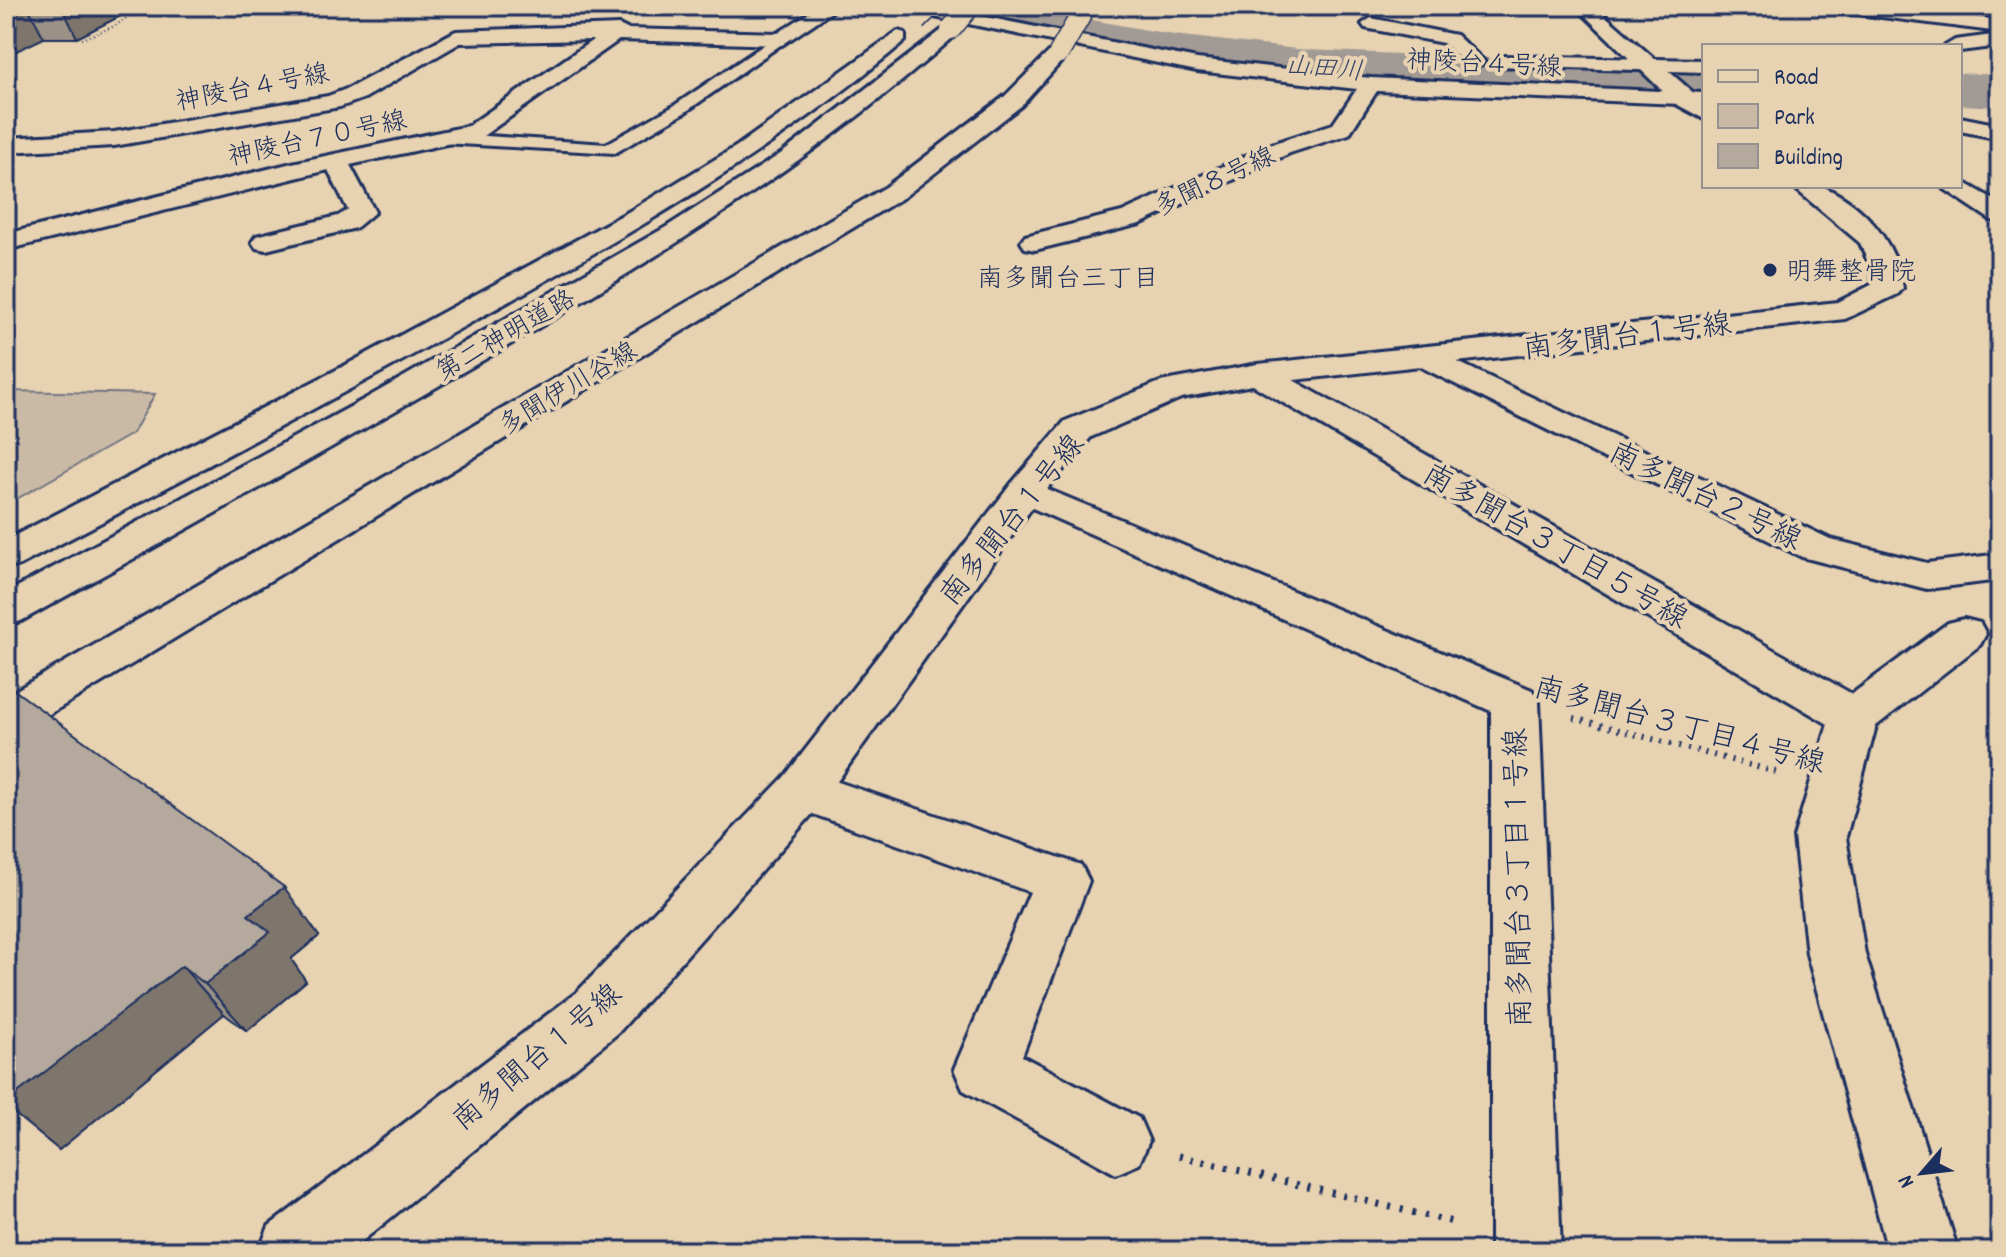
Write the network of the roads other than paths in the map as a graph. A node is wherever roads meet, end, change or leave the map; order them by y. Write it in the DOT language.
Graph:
graph roads {
  1 [pos="831,6"];
  2 [pos="1004,6"];
  3 [pos="1584,6"];
  4 [pos="1834,6"];
  5 [pos="1025,10"];
  6 [pos="935,14"];
  7 [pos="1091,14"];
  8 [pos="636,15"];
  9 [pos="1054,15"];
  10 [pos="1371,24"];
  11 [pos="2000,26"];
  12 [pos="615,34"];
  13 [pos="782,39"];
  14 [pos="2000,40"];
  15 [pos="1962,45"];
  16 [pos="1448,61"];
  17 [pos="1475,62"];
  18 [pos="1646,65"];
  19 [pos="1702,66"];
  20 [pos="1371,84"];
  21 [pos="1694,99"];
  22 [pos="1962,124"];
  23 [pos="2000,132"];
  24 [pos="443,138"];
  25 [pos="6,145"];
  26 [pos="336,162"];
  27 [pos="1808,188"];
  28 [pos="1956,188"];
  29 [pos="2000,214"];
  30 [pos="6,242"];
  31 [pos="266,242"];
  32 [pos="1035,242"];
  33 [pos="1426,357"];
  34 [pos="1258,374"];
  35 [pos="1025,491"];
  36 [pos="6,556"];
  37 [pos="2000,567"];
  38 [pos="6,611"];
  39 [pos="1964,634"];
  40 [pos="1854,717"];
  41 [pos="6,718"];
  42 [pos="803,790"];
  43 [pos="1116,1141"];
  44 [pos="1524,1245"];
  45 [pos="294,1251"];
  46 [pos="1923,1251"];
  1 -- 13 [label="main road"];
  2 -- 5 [label="main road"];
  3 -- 18 [label="main road"];
  4 -- 11 [label="main road"];
  6 -- 20 [label="main road, 神陵台４号線"];
  6 -- 36 [label="main road, 第二神明道路"];
  6 -- 38 [label="main road, 第二神明道路"];
  7 -- 9 [label="main road"];
  7 -- 41 [label="main road, 多聞伊川谷線, bridge"];
  8 -- 12 [label="main road, 神陵台７０号線"];
  10 -- 17 [label="main road"];
  12 -- 13 [label="main road, 神陵台４号線"];
  12 -- 24 [label="main road, 神陵台７０号線"];
  12 -- 25 [label="main road, 神陵台４号線"];
  13 -- 24 [label="lane"];
  14 -- 15 [label="main road"];
  16 -- 17 [label="main road"];
  17 -- 18 [label="main road"];
  18 -- 19 [label="main road"];
  18 -- 21 [label="main road"];
  20 -- 21 [label="main road, 神陵台４号線"];
  20 -- 32 [label="main road, 多聞８号線"];
  22 -- 23 [label="main road"];
  24 -- 26 [label="main road, 神陵台７０号線"];
  26 -- 30 [label="main road, 神陵台７０号線"];
  26 -- 31 [label="main road"];
  27 -- 33 [label="main road, 南多聞台１号線"];
  28 -- 29 [label="main road"];
  33 -- 34 [label="main road, 南多聞台１号線"];
  33 -- 37 [label="main road, 南多聞台２号線"];
  34 -- 35 [label="main road, 南多聞台１号線"];
  34 -- 40 [label="main road, 南多聞台３丁目５号線"];
  35 -- 42 [label="main road, 南多聞台１号線"];
  35 -- 44 [label="main road, 南多聞台３丁目１号線"];
  39 -- 40 [label="main road"];
  40 -- 46 [label="main road"];
  42 -- 43 [label="main road"];
  42 -- 45 [label="main road, 南多聞台１号線"];
}
